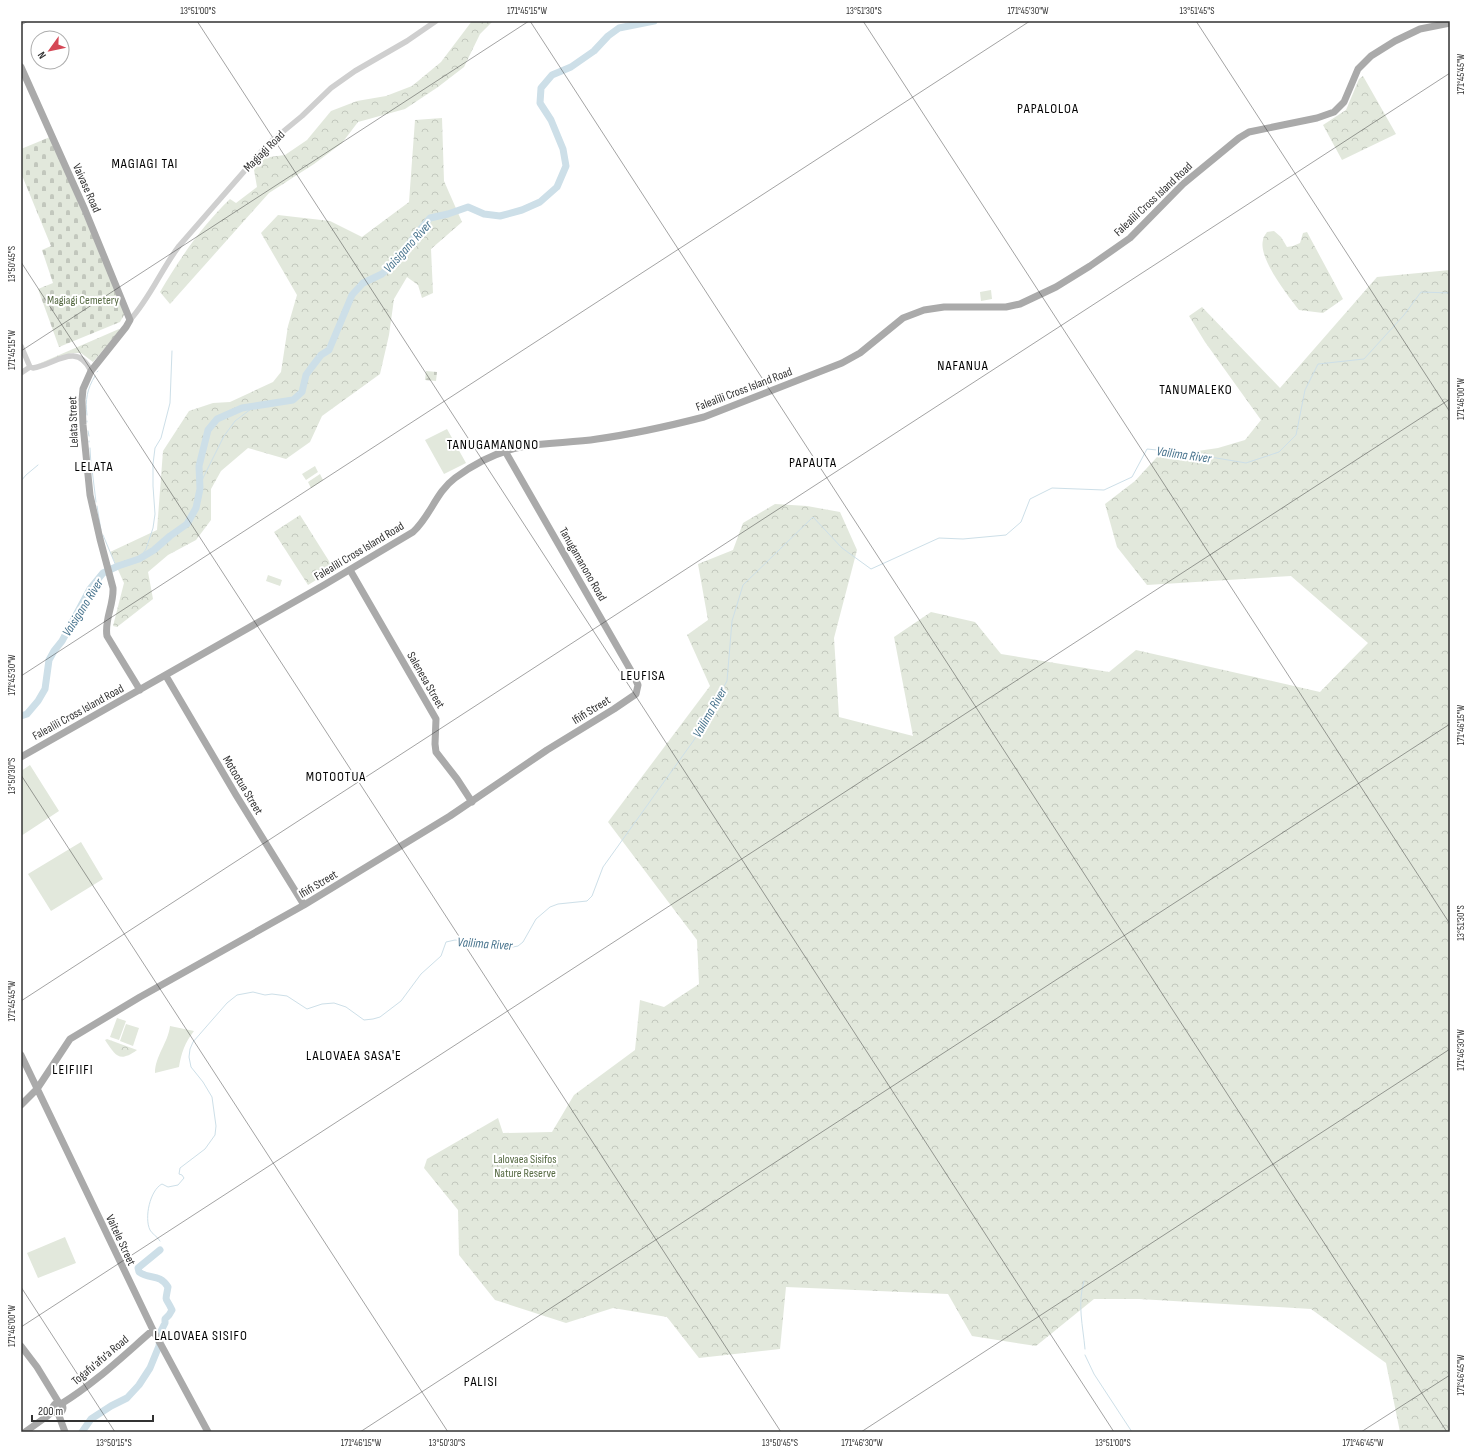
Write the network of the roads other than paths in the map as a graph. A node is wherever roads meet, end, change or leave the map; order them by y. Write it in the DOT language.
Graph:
graph roads {
  1 [pos="436,21"];
  2 [pos="1450,22"];
  3 [pos="21,67"];
  4 [pos="130,320"];
  5 [pos="21,346"];
  6 [pos="30,367"];
  7 [pos="91,371"];
  8 [pos="21,374"];
  9 [pos="505,451"];
  10 [pos="350,570"];
  11 [pos="166,676"];
  12 [pos="140,690"];
  13 [pos="637,690"];
  14 [pos="21,756"];
  15 [pos="472,802"];
  16 [pos="304,905"];
  17 [pos="21,1055"];
  18 [pos="37,1089"];
  19 [pos="21,1105"];
  20 [pos="153,1332"];
  21 [pos="21,1346"];
  22 [pos="52,1392"];
  23 [pos="73,1396"];
  24 [pos="59,1408"];
  25 [pos="46,1417"];
  26 [pos="62,1423"];
  27 [pos="25,1432"];
  28 [pos="65,1432"];
  29 [pos="208,1432"];
  1 -- 4 [label="street, Magiagi Road"];
  2 -- 9 [label="main road, Falealili Cross Island Road"];
  3 -- 4 [label="main road, Vaivase Road"];
  4 -- 7 [label="main road, Lelata Street"];
  5 -- 6 [label="street"];
  6 -- 7 [label="street"];
  6 -- 8 [label="street"];
  7 -- 12 [label="main road, Lelata Street"];
  9 -- 10 [label="main road, Falealili Cross Island Road"];
  9 -- 13 [label="main road, Tanugamanono Road"];
  10 -- 11 [label="main road, Falealili Cross Island Road"];
  10 -- 15 [label="main road, Salenesa Street"];
  11 -- 12 [label="main road, Falealili Cross Island Road"];
  11 -- 16 [label="main road, Motootua Street"];
  12 -- 14 [label="main road, Falealili Cross Island Road"];
  13 -- 15 [label="main road, Ifiifi Street"];
  15 -- 16 [label="main road, Ifiifi Street"];
  16 -- 18 [label="main road, Ifiifi Street"];
  17 -- 18 [label="main road, Vaitele Street"];
  18 -- 19 [label="main road, Ifiifi Street"];
  18 -- 20 [label="main road, Vaitele Street"];
  20 -- 23 [label="main road, Togafu'afu'a Road"];
  20 -- 29 [label="main road, Vaitele Street"];
  21 -- 22 [label="main road"];
  22 -- 23 [label="main road"];
  22 -- 24 [label="main road"];
  23 -- 24 [label="main road, Togafu'afu'a Road"];
  24 -- 25 [label="main road"];
  24 -- 26 [label="main road"];
  25 -- 26 [label="main road"];
  25 -- 27 [label="main road"];
  26 -- 28 [label="main road"];
}
